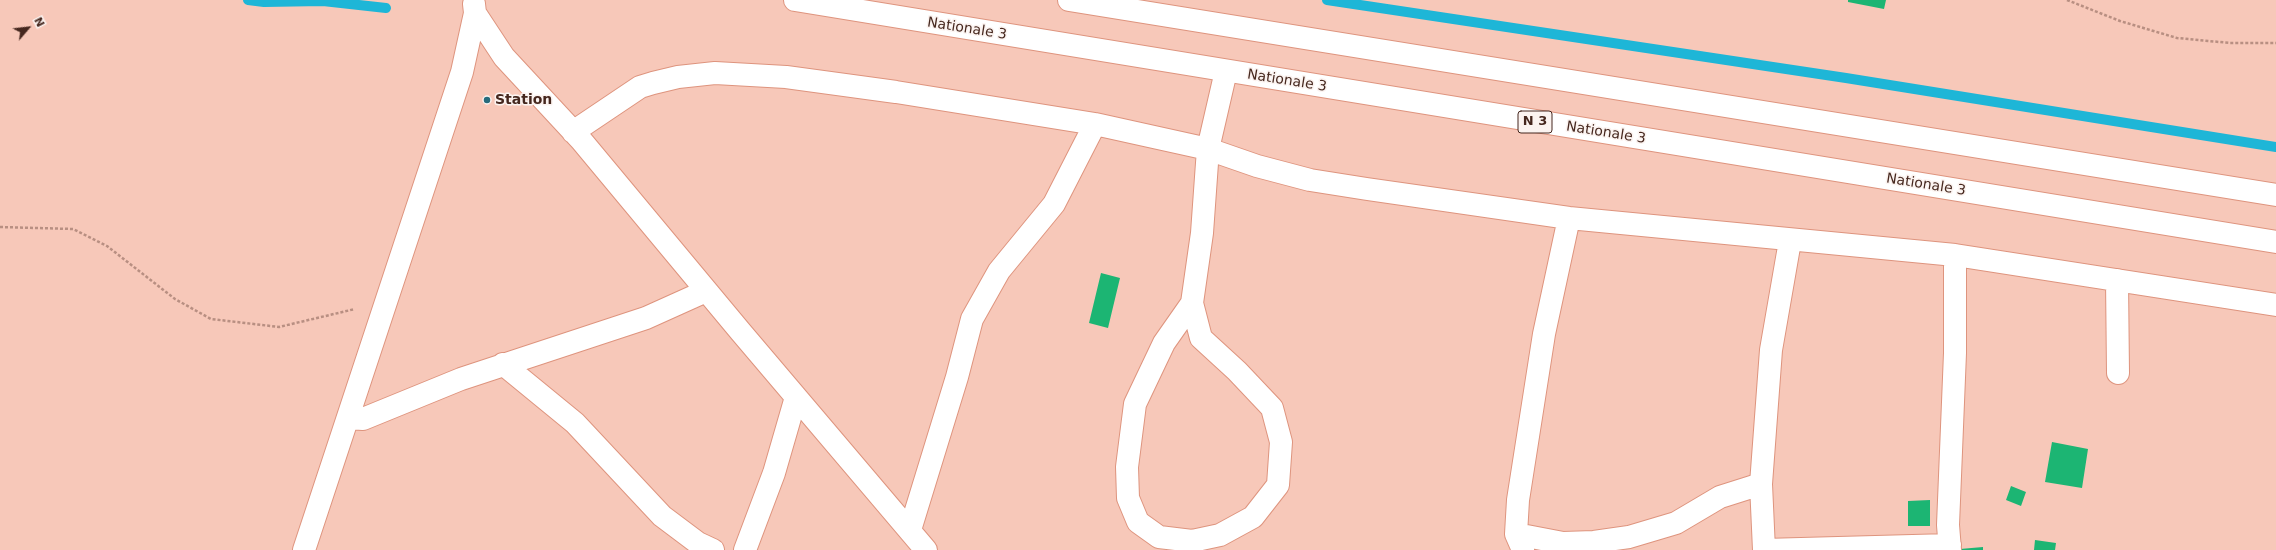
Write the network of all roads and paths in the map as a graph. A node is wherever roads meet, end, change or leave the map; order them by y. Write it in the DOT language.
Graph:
graph roads {
  1 [pos="795,0"];
  2 [pos="1069,0"];
  3 [pos="2067,0"];
  4 [pos="474,6"];
  5 [pos="2276,43"];
  6 [pos="1226,71"];
  7 [pos="1095,124"];
  8 [pos="573,132"];
  9 [pos="1208,149"];
  10 [pos="2276,195"];
  11 [pos="1569,218"];
  12 [pos="0,227"];
  13 [pos="1790,241"];
  14 [pos="2276,242"];
  15 [pos="1955,255"];
  16 [pos="2117,280"];
  17 [pos="706,291"];
  18 [pos="386,302"];
  19 [pos="1192,303"];
  20 [pos="2276,305"];
  21 [pos="503,364"];
  22 [pos="2118,373"];
  23 [pos="796,397"];
  24 [pos="348,418"];
  25 [pos="1761,484"];
  26 [pos="910,530"];
  27 [pos="1520,542"];
  28 [pos="1950,548"];
  29 [pos="304,550"];
  30 [pos="713,550"];
  31 [pos="745,550"];
  32 [pos="926,550"];
  33 [pos="1764,550"];
  1 -- 6 [label="street, Nationale 3 / N 3"];
  2 -- 10 [label="street"];
  3 -- 5 [label="path"];
  4 -- 8 [label="street"];
  4 -- 18 [label="street"];
  6 -- 9 [label="street"];
  6 -- 14 [label="street, Nationale 3 / N 3"];
  7 -- 8 [label="street"];
  7 -- 9 [label="street"];
  7 -- 26 [label="street"];
  8 -- 17 [label="street"];
  9 -- 11 [label="street"];
  9 -- 19 [label="street"];
  11 -- 13 [label="street"];
  11 -- 27 [label="street"];
  12 -- 18 [label="path"];
  13 -- 15 [label="street"];
  13 -- 25 [label="street"];
  15 -- 16 [label="street"];
  15 -- 28 [label="street"];
  16 -- 20 [label="street"];
  16 -- 22 [label="street"];
  17 -- 21 [label="street"];
  17 -- 23 [label="street"];
  18 -- 24 [label="street"];
  19 -- 19 [label="street"];
  21 -- 24 [label="street"];
  21 -- 30 [label="street"];
  23 -- 26 [label="street"];
  23 -- 31 [label="street"];
  24 -- 29 [label="street"];
  25 -- 27 [label="street"];
  25 -- 33 [label="street"];
  26 -- 32 [label="street"];
  28 -- 33 [label="street"];
}
